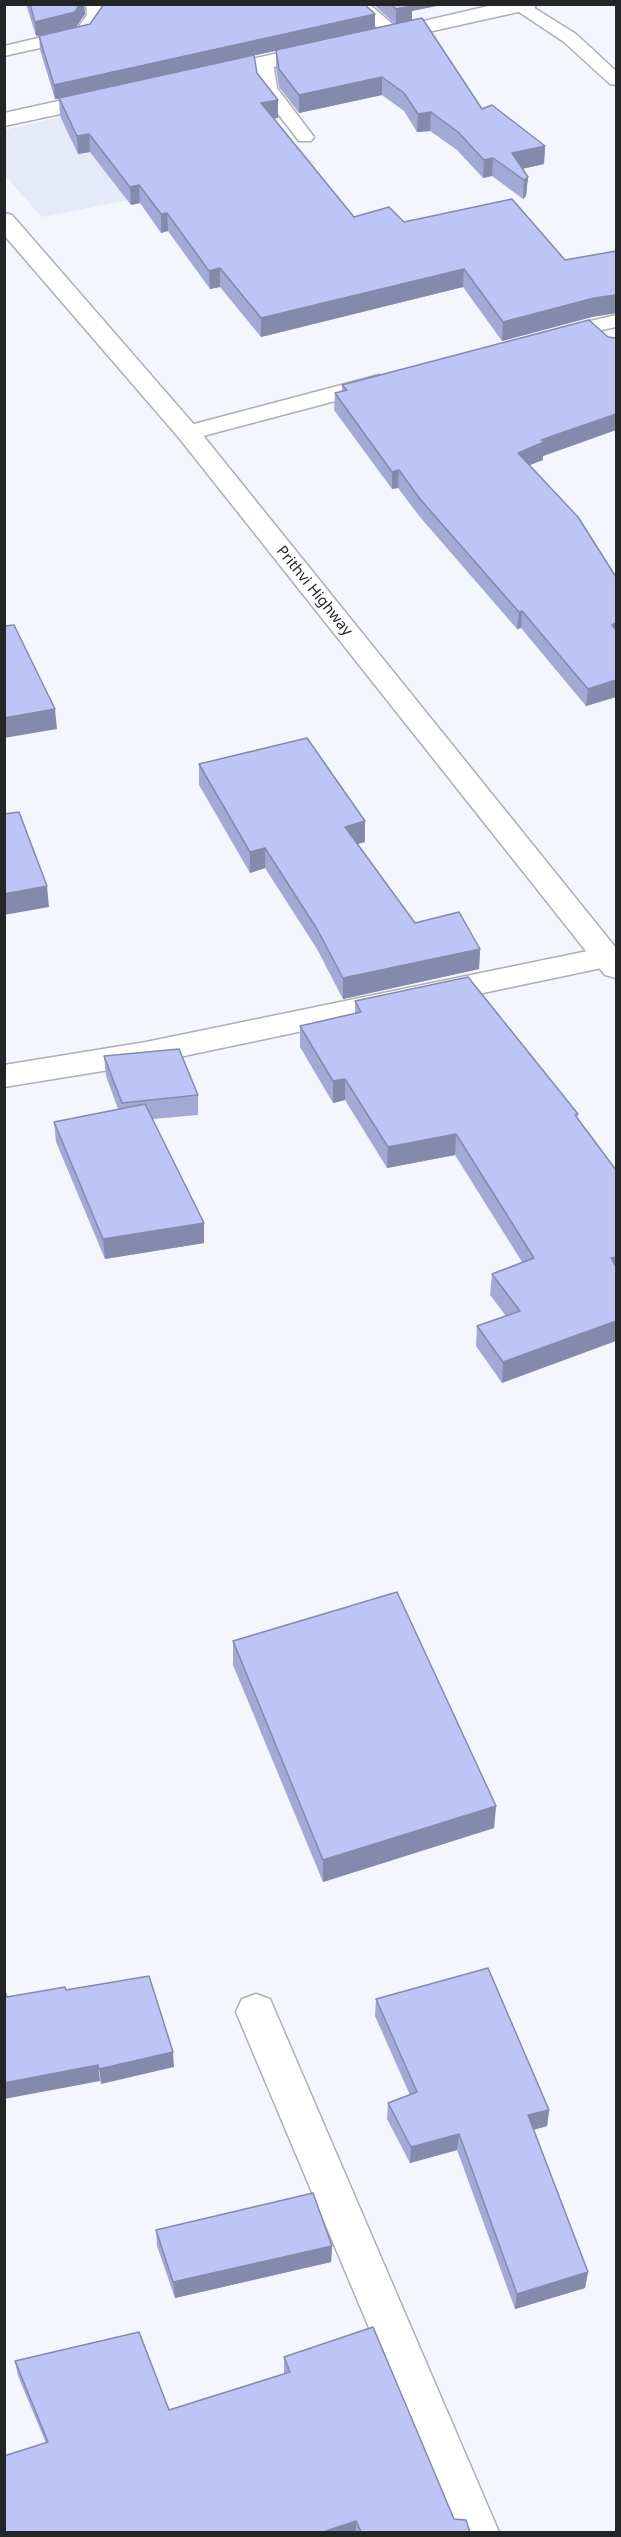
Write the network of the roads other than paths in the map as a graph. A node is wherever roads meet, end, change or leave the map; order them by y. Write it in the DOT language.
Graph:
graph roads {
  1 [pos="94,4"];
  2 [pos="358,4"];
  3 [pos="519,5"];
  4 [pos="394,34"];
  5 [pos="362,41"];
  6 [pos="340,45"];
  7 [pos="4,51"];
  8 [pos="264,62"];
  9 [pos="196,77"];
  10 [pos="616,80"];
  11 [pos="129,92"];
  12 [pos="4,120"];
  13 [pos="305,137"];
  14 [pos="4,220"];
  15 [pos="593,326"];
  16 [pos="616,347"];
  17 [pos="396,378"];
  18 [pos="188,433"];
  19 [pos="612,963"];
  20 [pos="4,1076"];
  21 [pos="256,2012"];
  22 [pos="477,2532"];
  1 -- 7 [label="lane"];
  2 -- 4 [label="lane"];
  3 -- 4 [label="main road"];
  3 -- 10 [label="lane"];
  4 -- 5 [label="main road"];
  6 -- 8 [label="main road"];
  8 -- 9 [label="main road"];
  8 -- 13 [label="lane"];
  11 -- 12 [label="main road"];
  14 -- 18 [label="main road, Prithvi Highway"];
  15 -- 16 [label="main road"];
  17 -- 18 [label="main road"];
  18 -- 19 [label="main road, Prithvi Highway"];
  19 -- 20 [label="main road"];
  21 -- 22 [label="main road"];
}
